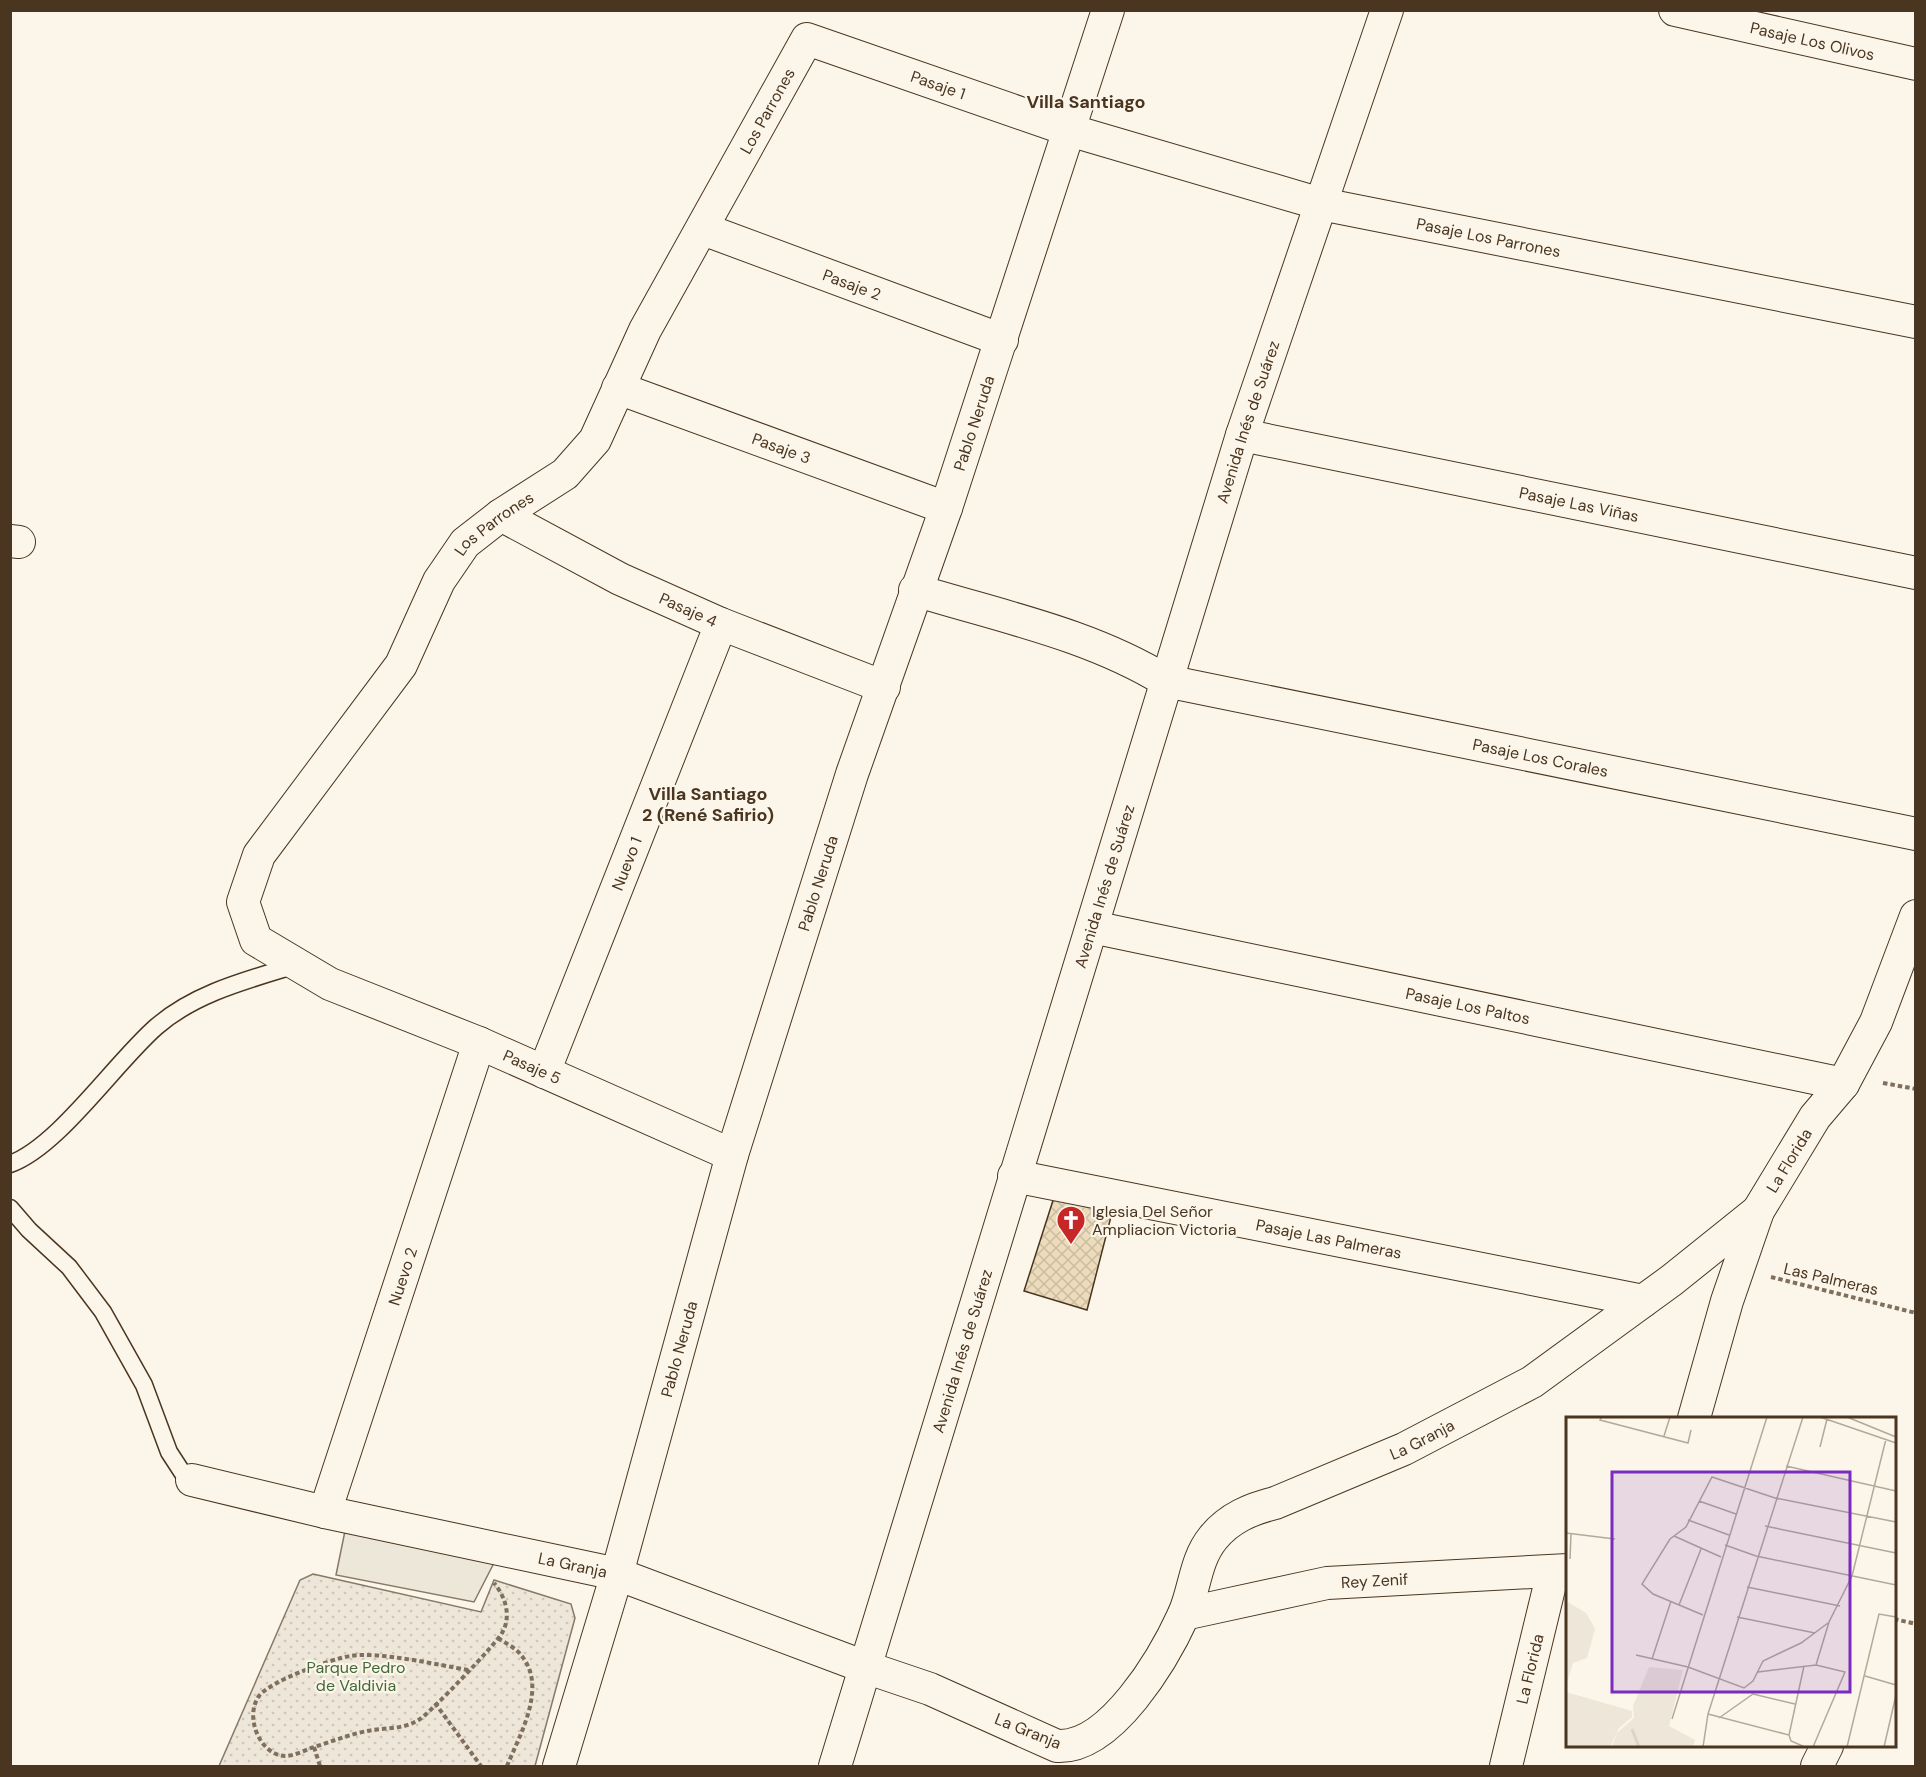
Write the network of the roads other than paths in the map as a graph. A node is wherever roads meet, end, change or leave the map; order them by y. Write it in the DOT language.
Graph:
graph roads {
  1 [pos="1108,10"];
  2 [pos="1387,10"];
  3 [pos="1675,10"];
  4 [pos="807,39"];
  5 [pos="1916,64"];
  6 [pos="1069,130"];
  7 [pos="1320,204"];
  8 [pos="703,229"];
  9 [pos="1916,322"];
  10 [pos="1002,340"];
  11 [pos="618,388"];
  12 [pos="1242,435"];
  13 [pos="946,508"];
  14 [pos="501,515"];
  15 [pos="1916,573"];
  16 [pos="915,590"];
  17 [pos="722,624"];
  18 [pos="1166,681"];
  19 [pos="884,687"];
  20 [pos="1916,834"];
  21 [pos="1916,916"];
  22 [pos="1092,927"];
  23 [pos="296,965"];
  24 [pos="330,984"];
  25 [pos="479,1043"];
  26 [pos="544,1072"];
  27 [pos="1843,1084"];
  28 [pos="732,1155"];
  29 [pos="10,1164"];
  30 [pos="1014,1176"];
  31 [pos="10,1208"];
  32 [pos="1758,1211"];
  33 [pos="1643,1301"];
  34 [pos="1695,1417"];
  35 [pos="192,1480"];
  36 [pos="325,1512"];
  37 [pos="1560,1571"];
  38 [pos="617,1574"];
  39 [pos="1184,1614"];
  40 [pos="865,1667"];
  41 [pos="1827,1747"];
  42 [pos="559,1767"];
  43 [pos="835,1767"];
  44 [pos="1506,1767"];
  45 [pos="1817,1767"];
  1 -- 6 [label="street, Pablo Neruda"];
  2 -- 7 [label="street, Avenida Inés de Suárez"];
  3 -- 5 [label="street, Pasaje Los Olivos"];
  4 -- 6 [label="street, Pasaje 1"];
  4 -- 8 [label="street, Los Parrones"];
  6 -- 7 [label="street, Pasaje Los Parrones"];
  6 -- 10 [label="street, Pablo Neruda"];
  7 -- 9 [label="street, Pasaje Los Parrones"];
  7 -- 12 [label="street, Avenida Inés de Suárez"];
  8 -- 10 [label="street, Pasaje 2"];
  8 -- 11 [label="street, Los Parrones"];
  10 -- 13 [label="street, Pablo Neruda"];
  11 -- 13 [label="street, Pasaje 3"];
  11 -- 14 [label="street, Los Parrones"];
  12 -- 15 [label="street, Pasaje Las Viñas"];
  12 -- 18 [label="street, Avenida Inés de Suárez"];
  13 -- 16 [label="street, Pablo Neruda"];
  14 -- 17 [label="street, Pasaje 4"];
  14 -- 23 [label="street, Los Parrones"];
  16 -- 18 [label="street, Pasaje Los Corales"];
  16 -- 19 [label="street, Pablo Neruda"];
  17 -- 19 [label="street, Pasaje 4"];
  17 -- 26 [label="street, Nuevo 1"];
  18 -- 20 [label="street, Pasaje Los Corales"];
  18 -- 22 [label="street, Avenida Inés de Suárez"];
  19 -- 28 [label="street, Pablo Neruda"];
  21 -- 27 [label="street, La Florida"];
  22 -- 27 [label="street, Pasaje Los Paltos"];
  22 -- 30 [label="street, Avenida Inés de Suárez"];
  23 -- 24 [label="street, Los Parrones"];
  23 -- 29 [label="lane"];
  24 -- 25 [label="street, Pasaje 5"];
  25 -- 26 [label="street, Pasaje 5"];
  25 -- 36 [label="street, Nuevo 2"];
  26 -- 28 [label="street, Pasaje 5"];
  27 -- 32 [label="street, La Florida"];
  28 -- 38 [label="street, Pablo Neruda"];
  30 -- 33 [label="street, Pasaje Las Palmeras"];
  30 -- 40 [label="street, Avenida Inés de Suárez"];
  31 -- 35 [label="lane"];
  32 -- 33 [label="street, La Granja"];
  32 -- 34 [label="street, La Florida"];
  33 -- 39 [label="street, La Granja"];
  35 -- 36 [label="street, La Granja"];
  36 -- 38 [label="street, La Granja"];
  37 -- 39 [label="street, Rey Zenif"];
  37 -- 44 [label="street, La Florida"];
  38 -- 40 [label="street, La Granja"];
  38 -- 42 [label="street, Pablo Neruda"];
  39 -- 40 [label="street, La Granja"];
  40 -- 43 [label="street, Avenida Inés de Suárez"];
  41 -- 45 [label="street"];
}
